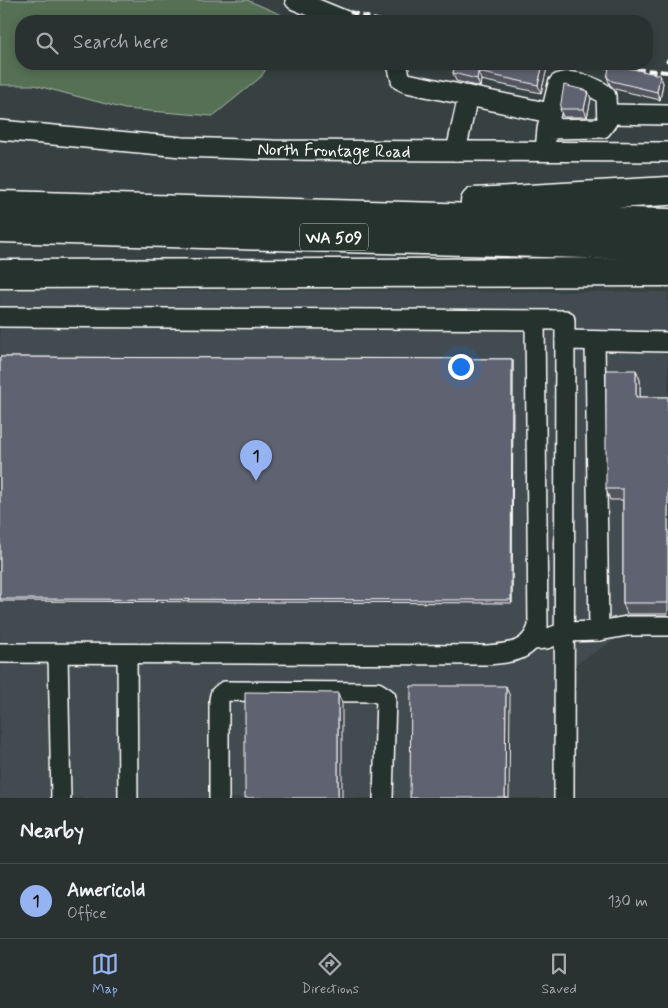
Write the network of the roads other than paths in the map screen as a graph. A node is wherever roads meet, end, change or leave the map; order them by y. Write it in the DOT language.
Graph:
graph roads {
  1 [pos="295,0"];
  2 [pos="331,15"];
  3 [pos="399,70"];
  4 [pos="468,96"];
  5 [pos="607,114"];
  6 [pos="668,114"];
  7 [pos="548,121"];
  8 [pos="0,130"];
  9 [pos="456,151"];
  10 [pos="545,152"];
  11 [pos="668,152"];
  12 [pos="668,191"];
  13 [pos="0,205"];
  14 [pos="125,209"];
  15 [pos="668,222"];
  16 [pos="0,228"];
  17 [pos="0,237"];
  18 [pos="668,246"];
  19 [pos="538,271"];
  20 [pos="668,272"];
  21 [pos="0,274"];
  22 [pos="0,317"];
  23 [pos="535,320"];
  24 [pos="565,340"];
  25 [pos="595,340"];
  26 [pos="668,342"];
  27 [pos="668,626"];
  28 [pos="566,632"];
  29 [pos="599,632"];
  30 [pos="533,640"];
  31 [pos="0,653"];
  32 [pos="58,654"];
  33 [pos="127,654"];
  34 [pos="61,798"];
  35 [pos="128,798"];
  36 [pos="219,798"];
  37 [pos="383,798"];
  38 [pos="564,798"];
  1 -- 2 [label="street"];
  3 -- 4 [label="street"];
  4 -- 7 [label="street"];
  4 -- 9 [label="street"];
  5 -- 6 [label="street"];
  5 -- 7 [label="street"];
  5 -- 7 [label="street"];
  7 -- 10 [label="street"];
  8 -- 9 [label="street, North Frontage Road"];
  9 -- 10 [label="street, North Frontage Road"];
  10 -- 11 [label="street, North Frontage Road"];
  12 -- 14 [label="highway"];
  13 -- 14 [label="highway, WA 509"];
  14 -- 15 [label="highway, WA 509"];
  16 -- 18 [label="highway, WA 509"];
  17 -- 19 [label="highway"];
  19 -- 20 [label="highway"];
  19 -- 21 [label="highway"];
  22 -- 23 [label="street"];
  23 -- 24 [label="street"];
  23 -- 30 [label="street"];
  24 -- 25 [label="street"];
  24 -- 28 [label="street"];
  25 -- 26 [label="street"];
  25 -- 29 [label="street"];
  27 -- 29 [label="street"];
  28 -- 29 [label="street"];
  28 -- 30 [label="street"];
  28 -- 38 [label="street"];
  30 -- 33 [label="street"];
  31 -- 32 [label="street"];
  32 -- 33 [label="street"];
  32 -- 34 [label="street"];
  33 -- 35 [label="street"];
  36 -- 37 [label="street"];
}
